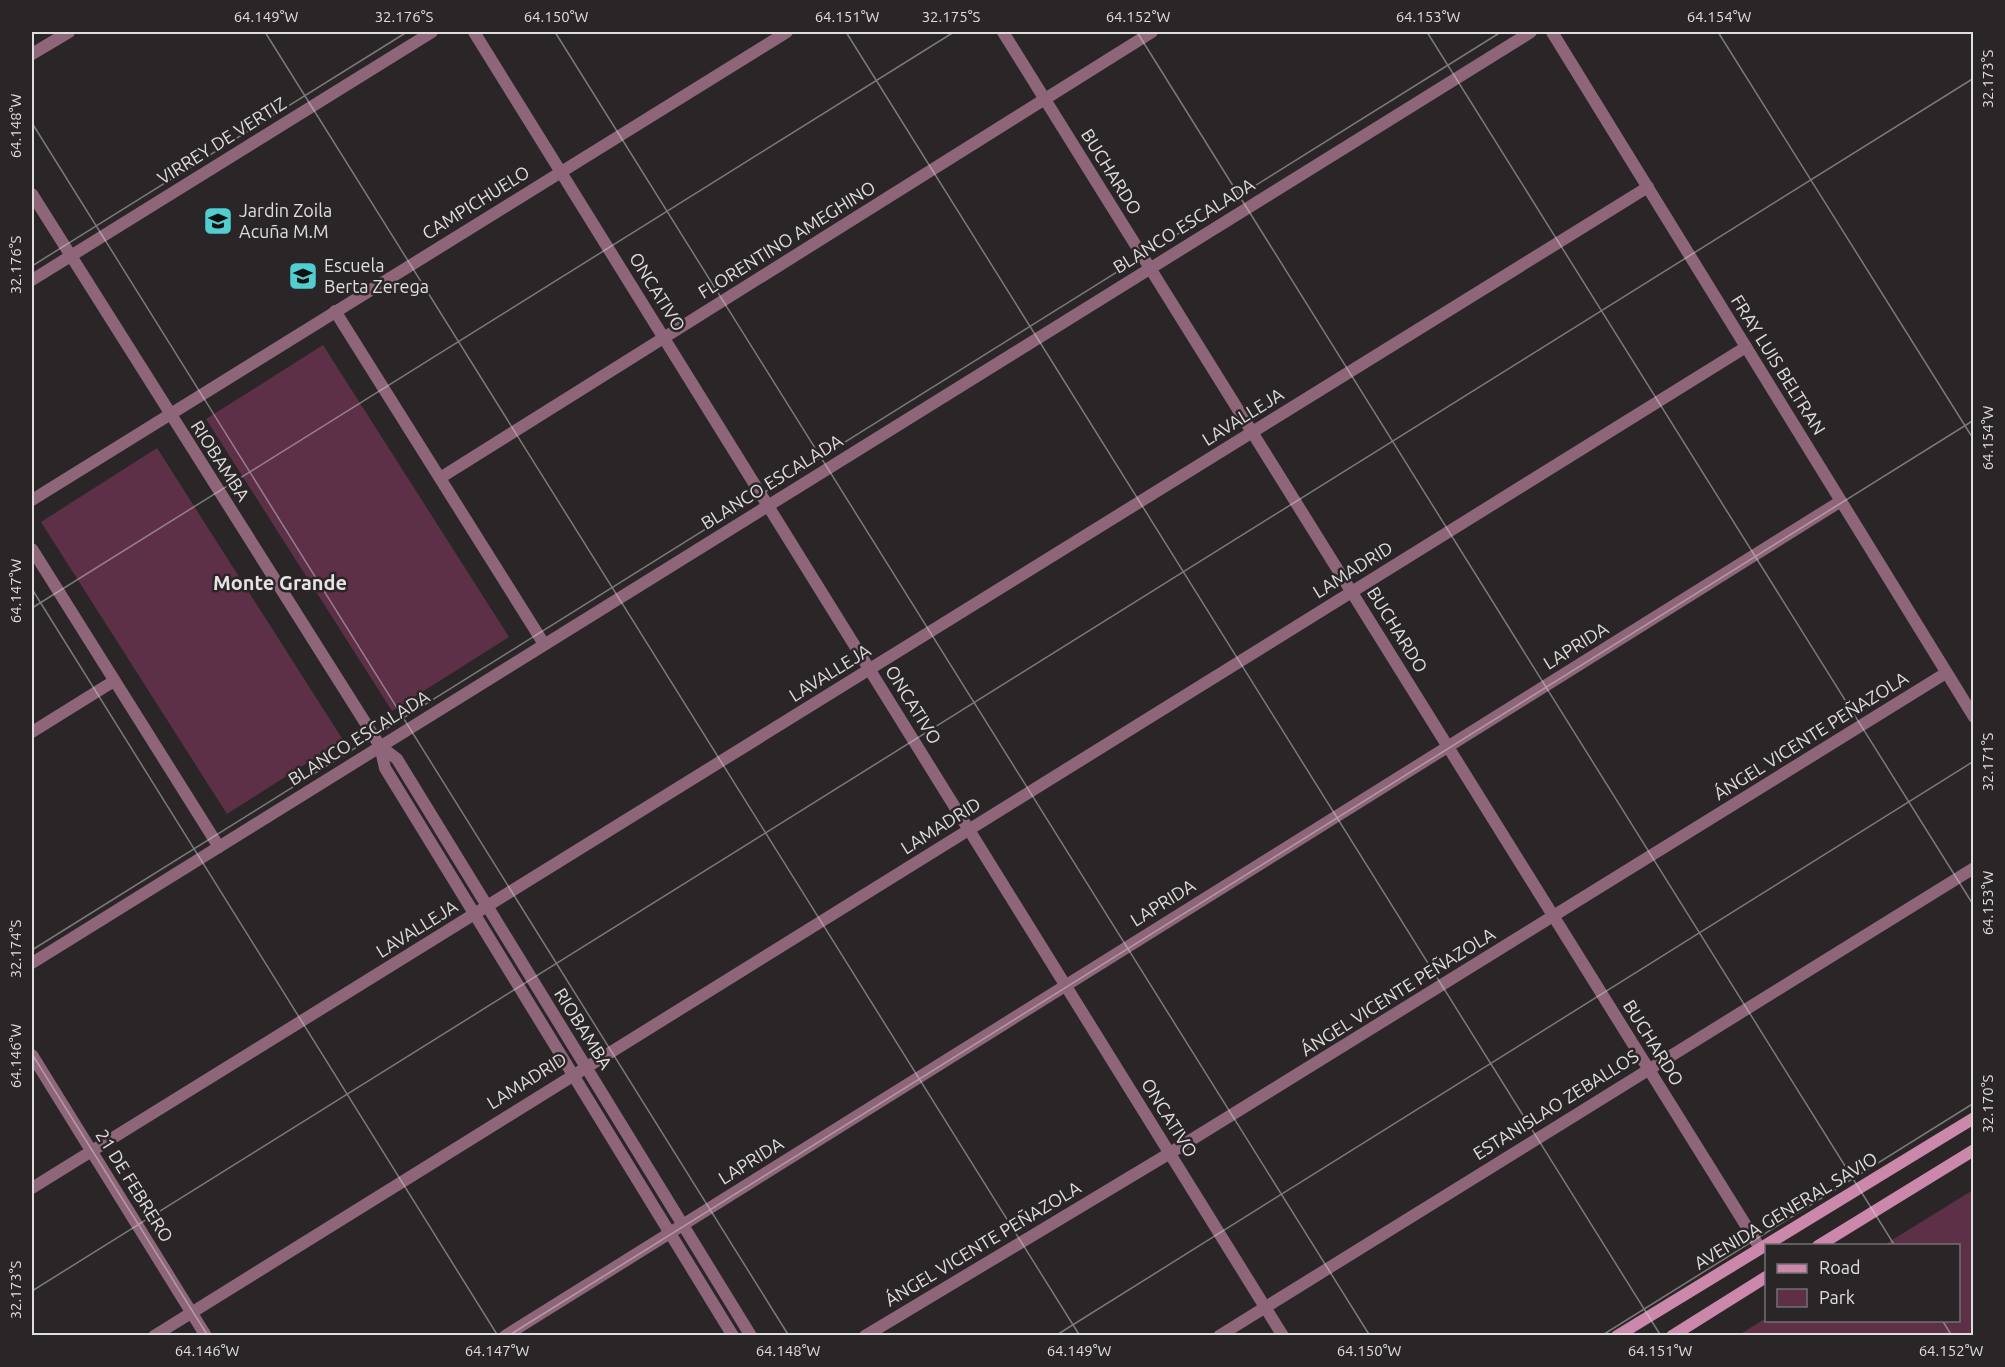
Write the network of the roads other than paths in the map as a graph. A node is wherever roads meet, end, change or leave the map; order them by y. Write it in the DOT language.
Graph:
graph roads {
  1 [pos="69,32"];
  2 [pos="432,32"];
  3 [pos="474,32"];
  4 [pos="787,32"];
  5 [pos="1002,32"];
  6 [pos="1152,32"];
  7 [pos="1531,32"];
  8 [pos="1552,32"];
  9 [pos="32,54"];
  10 [pos="1045,99"];
  11 [pos="561,171"];
  12 [pos="1648,187"];
  13 [pos="32,194"];
  14 [pos="70,256"];
  15 [pos="1150,268"];
  16 [pos="32,280"];
  17 [pos="335,311"];
  18 [pos="664,338"];
  19 [pos="1746,347"];
  20 [pos="169,414"];
  21 [pos="1252,432"];
  22 [pos="440,478"];
  23 [pos="32,500"];
  24 [pos="1841,501"];
  25 [pos="768,506"];
  26 [pos="32,549"];
  27 [pos="1351,592"];
  28 [pos="544,644"];
  29 [pos="870,669"];
  30 [pos="1946,673"];
  31 [pos="114,681"];
  32 [pos="1974,717"];
  33 [pos="32,732"];
  34 [pos="380,746"];
  35 [pos="1448,747"];
  36 [pos="969,830"];
  37 [pos="219,847"];
  38 [pos="1974,868"];
  39 [pos="486,907"];
  40 [pos="473,915"];
  41 [pos="1554,917"];
  42 [pos="32,963"];
  43 [pos="1066,985"];
  44 [pos="32,1055"];
  45 [pos="584,1066"];
  46 [pos="1648,1069"];
  47 [pos="571,1074"];
  48 [pos="1974,1118"];
  49 [pos="1974,1150"];
  50 [pos="91,1151"];
  51 [pos="1170,1153"];
  52 [pos="32,1188"];
  53 [pos="682,1226"];
  54 [pos="669,1233"];
  55 [pos="1767,1244"];
  56 [pos="1820,1244"];
  57 [pos="1765,1245"];
  58 [pos="1760,1248"];
  59 [pos="1765,1278"];
  60 [pos="1265,1306"];
  61 [pos="191,1312"];
  62 [pos="154,1335"];
  63 [pos="206,1335"];
  64 [pos="505,1335"];
  65 [pos="733,1335"];
  66 [pos="751,1335"];
  67 [pos="865,1335"];
  68 [pos="1219,1335"];
  69 [pos="1283,1335"];
  70 [pos="1617,1335"];
  71 [pos="1672,1335"];
  1 -- 9 [label="street"];
  2 -- 14 [label="street, VIRREY DE VERTIZ"];
  3 -- 11 [label="street, ONCATIVO"];
  4 -- 11 [label="street, CAMPICHUELO"];
  5 -- 10 [label="street, BUCHARDO"];
  6 -- 10 [label="street, FLORENTINO AMEGHINO"];
  7 -- 15 [label="street, BLANCO ESCALADA"];
  8 -- 12 [label="street, FRAY LUIS BELTRAN"];
  10 -- 15 [label="street, BUCHARDO"];
  10 -- 18 [label="street, FLORENTINO AMEGHINO"];
  11 -- 17 [label="street, CAMPICHUELO"];
  11 -- 18 [label="street, ONCATIVO"];
  12 -- 19 [label="street, FRAY LUIS BELTRAN"];
  12 -- 21 [label="street, LAVALLEJA"];
  13 -- 14 [label="street, RIOBAMBA"];
  14 -- 16 [label="street, VIRREY DE VERTIZ"];
  14 -- 20 [label="street, RIOBAMBA"];
  15 -- 21 [label="street, BUCHARDO"];
  15 -- 25 [label="street, BLANCO ESCALADA"];
  17 -- 20 [label="street, CAMPICHUELO"];
  17 -- 22 [label="street"];
  18 -- 22 [label="street, FLORENTINO AMEGHINO"];
  18 -- 25 [label="street, ONCATIVO"];
  19 -- 24 [label="street, FRAY LUIS BELTRAN"];
  19 -- 27 [label="street, LAMADRID"];
  20 -- 23 [label="street, CAMPICHUELO"];
  20 -- 34 [label="street, RIOBAMBA"];
  21 -- 27 [label="street, BUCHARDO"];
  21 -- 29 [label="street, LAVALLEJA"];
  22 -- 28 [label="street"];
  24 -- 30 [label="street, FRAY LUIS BELTRAN"];
  24 -- 35 [label="street, LAPRIDA"];
  25 -- 28 [label="street, BLANCO ESCALADA"];
  25 -- 29 [label="street, ONCATIVO"];
  26 -- 31 [label="street"];
  27 -- 35 [label="street, BUCHARDO"];
  27 -- 36 [label="street, LAMADRID"];
  28 -- 34 [label="street, BLANCO ESCALADA"];
  29 -- 36 [label="street, ONCATIVO"];
  29 -- 39 [label="street, LAVALLEJA"];
  30 -- 32 [label="street, FRAY LUIS BELTRAN"];
  30 -- 41 [label="street, ÁNGEL VICENTE PEÑAZOLA"];
  31 -- 33 [label="street"];
  31 -- 37 [label="street"];
  34 -- 37 [label="street, BLANCO ESCALADA"];
  34 -- 39 [label="street, RIOBAMBA"];
  34 -- 40 [label="street, RIOBAMBA"];
  35 -- 41 [label="street, BUCHARDO"];
  35 -- 43 [label="street, LAPRIDA"];
  36 -- 43 [label="street, ONCATIVO"];
  36 -- 45 [label="street, LAMADRID"];
  37 -- 42 [label="street, BLANCO ESCALADA"];
  38 -- 46 [label="street, ESTANISLAO ZEBALLOS"];
  39 -- 40 [label="street, LAVALLEJA"];
  39 -- 45 [label="street, RIOBAMBA"];
  40 -- 47 [label="street, RIOBAMBA"];
  40 -- 50 [label="street, LAVALLEJA"];
  41 -- 46 [label="street, BUCHARDO"];
  41 -- 51 [label="street, ÁNGEL VICENTE PEÑAZOLA"];
  43 -- 51 [label="street, ONCATIVO"];
  43 -- 53 [label="street, LAPRIDA"];
  44 -- 50 [label="street, 21 DE FEBRERO"];
  45 -- 47 [label="street, LAMADRID"];
  45 -- 53 [label="street, RIOBAMBA"];
  46 -- 58 [label="street, BUCHARDO"];
  46 -- 60 [label="street, ESTANISLAO ZEBALLOS"];
  47 -- 54 [label="street, RIOBAMBA"];
  47 -- 61 [label="street, LAMADRID"];
  48 -- 55 [label="main road, AVENIDA GENERAL SAVIO"];
  49 -- 56 [label="main road"];
  50 -- 52 [label="street, LAVALLEJA"];
  50 -- 61 [label="street, 21 DE FEBRERO"];
  51 -- 60 [label="street, ONCATIVO"];
  51 -- 67 [label="street, ÁNGEL VICENTE PEÑAZOLA"];
  53 -- 54 [label="street, LAPRIDA"];
  53 -- 66 [label="street, RIOBAMBA"];
  54 -- 64 [label="street, LAPRIDA"];
  54 -- 65 [label="street, RIOBAMBA"];
  57 -- 58 [label="main road, AVENIDA GENERAL SAVIO"];
  58 -- 70 [label="main road, AVENIDA GENERAL SAVIO"];
  59 -- 71 [label="main road"];
  60 -- 68 [label="street, ESTANISLAO ZEBALLOS"];
  60 -- 69 [label="street, ONCATIVO"];
  61 -- 62 [label="street, LAMADRID"];
  61 -- 63 [label="street, 21 DE FEBRERO"];
}
